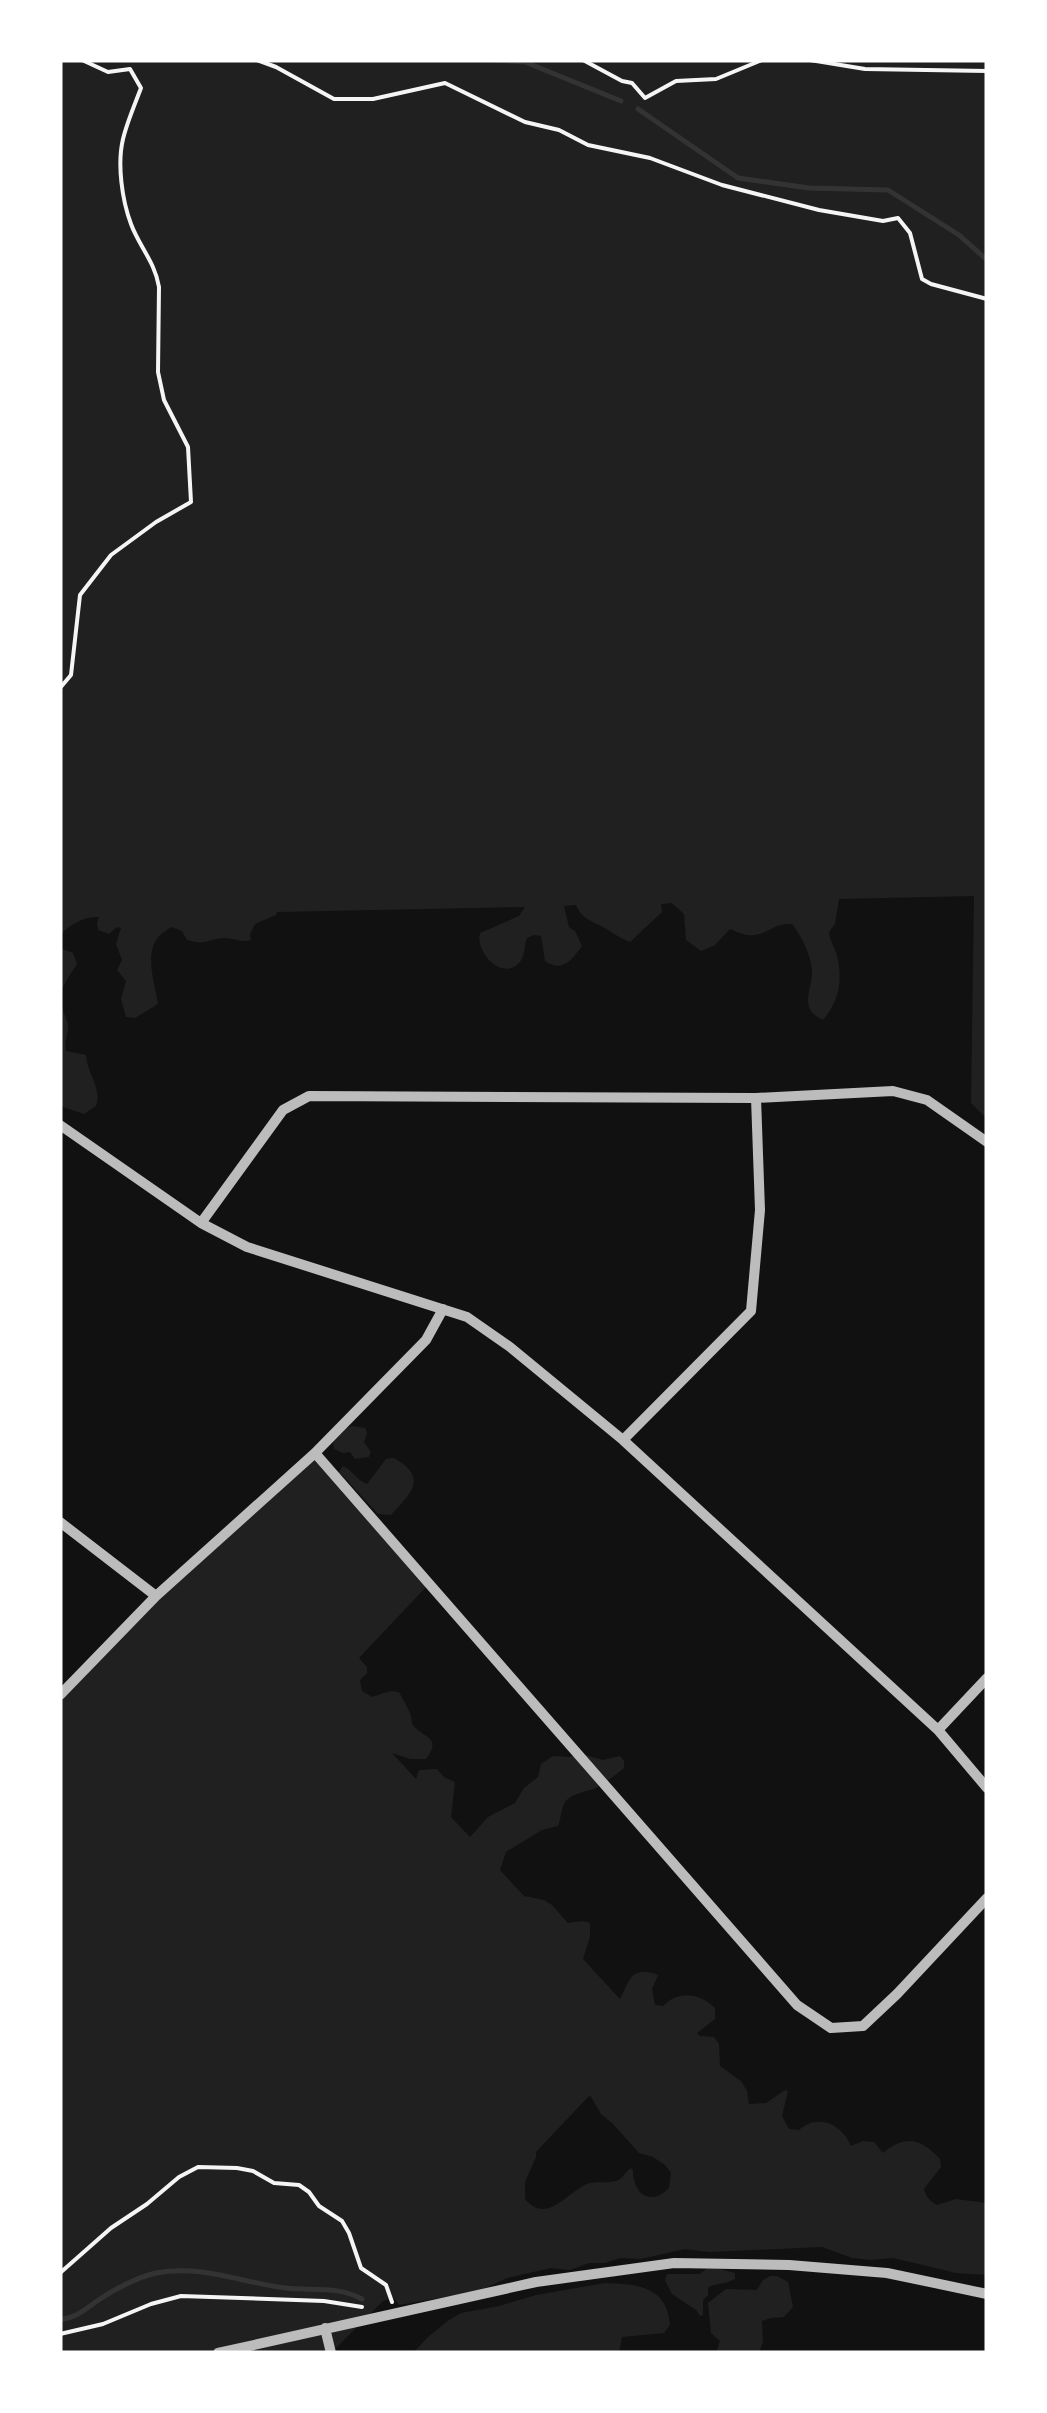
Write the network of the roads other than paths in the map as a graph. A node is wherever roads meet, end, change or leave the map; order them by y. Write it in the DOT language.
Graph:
graph roads {
  1 [pos="756,1098"];
  2 [pos="60,1126"];
  3 [pos="987,1142"];
  4 [pos="202,1223"];
  5 [pos="443,1308"];
  6 [pos="623,1440"];
  7 [pos="315,1453"];
  8 [pos="60,1522"];
  9 [pos="156,1596"];
  10 [pos="987,1678"];
  11 [pos="60,1695"];
  12 [pos="938,1730"];
  13 [pos="987,1788"];
  14 [pos="987,1898"];
  15 [pos="987,2294"];
  16 [pos="325,2328"];
  17 [pos="218,2353"];
  18 [pos="331,2353"];
  1 -- 3 [label="street"];
  1 -- 4 [label="street"];
  1 -- 6 [label="street"];
  2 -- 4 [label="street"];
  4 -- 5 [label="street"];
  5 -- 6 [label="street"];
  5 -- 7 [label="street"];
  6 -- 12 [label="street"];
  7 -- 9 [label="street"];
  7 -- 14 [label="street"];
  8 -- 9 [label="street"];
  9 -- 11 [label="street"];
  10 -- 12 [label="street"];
  12 -- 13 [label="street"];
  15 -- 16 [label="street"];
  16 -- 17 [label="street"];
  16 -- 18 [label="street"];
}
